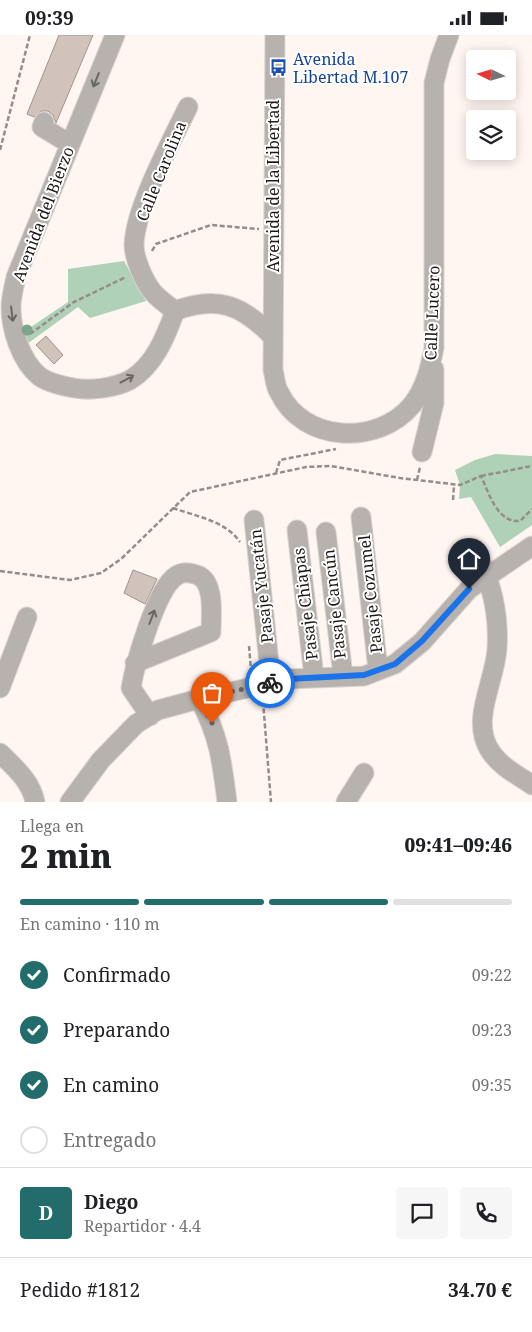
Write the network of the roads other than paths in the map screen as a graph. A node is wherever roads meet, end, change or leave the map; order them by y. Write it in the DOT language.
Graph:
graph roads {
  1 [pos="115,35"];
  2 [pos="275,35"];
  3 [pos="449,35"];
  4 [pos="188,107"];
  5 [pos="44,122"];
  6 [pos="70,144"];
  7 [pos="175,311"];
  8 [pos="272,336"];
  9 [pos="434,348"];
  10 [pos="422,452"];
  11 [pos="361,517"];
  12 [pos="254,520"];
  13 [pos="297,530"];
  14 [pos="326,532"];
  15 [pos="532,546"];
  16 [pos="484,568"];
  17 [pos="27,617"];
  18 [pos="135,663"];
  19 [pos="378,670"];
  20 [pos="342,676"];
  21 [pos="314,677"];
  22 [pos="261,685"];
  23 [pos="0,688"];
  24 [pos="198,699"];
  25 [pos="150,715"];
  26 [pos="0,753"];
  27 [pos="364,773"];
  28 [pos="532,785"];
  29 [pos="35,802"];
  30 [pos="70,802"];
  31 [pos="227,802"];
  32 [pos="346,802"];
  1 -- 6 [label="street, Avenida del Bierzo, one-way"];
  2 -- 8 [label="street, Avenida de la Libertad"];
  3 -- 9 [label="street, Calle Lucero"];
  4 -- 7 [label="street, Calle Carolina"];
  5 -- 6 [label="street"];
  6 -- 7 [label="street, Avenida del Bierzo, one-way"];
  7 -- 8 [label="street"];
  8 -- 9 [label="street, Calle Lucero"];
  9 -- 10 [label="street"];
  11 -- 19 [label="street, Pasaje Cozumel"];
  12 -- 22 [label="street, Pasaje Yucatán"];
  13 -- 21 [label="street, Pasaje Chiapas"];
  14 -- 20 [label="street, Pasaje Cancún"];
  15 -- 16 [label="street"];
  16 -- 19 [label="street"];
  16 -- 28 [label="street"];
  17 -- 23 [label="street"];
  18 -- 18 [label="street, one-way"];
  18 -- 25 [label="street"];
  19 -- 20 [label="street"];
  20 -- 21 [label="street"];
  21 -- 22 [label="street"];
  22 -- 24 [label="street"];
  24 -- 25 [label="street"];
  24 -- 31 [label="street"];
  25 -- 30 [label="street"];
  26 -- 29 [label="street"];
  27 -- 32 [label="street"];
}
